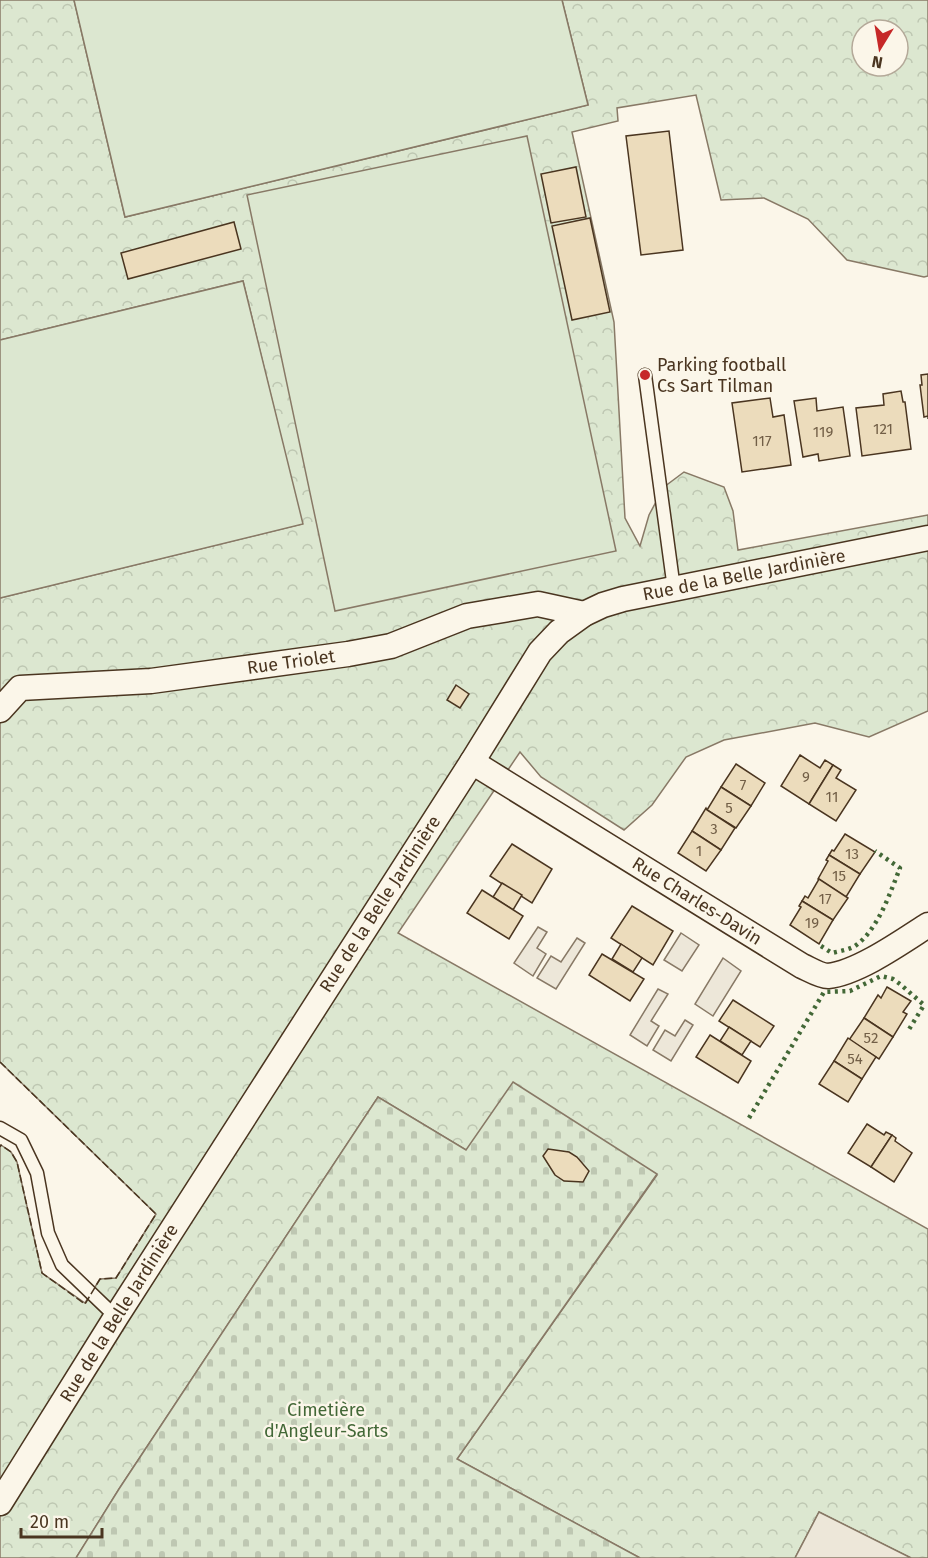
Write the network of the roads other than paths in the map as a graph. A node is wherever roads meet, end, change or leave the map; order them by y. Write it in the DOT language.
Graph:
graph roads {
  1 [pos="645,375"];
  2 [pos="928,538"];
  3 [pos="674,589"];
  4 [pos="584,614"];
  5 [pos="0,710"];
  6 [pos="472,762"];
  7 [pos="928,924"];
  8 [pos="0,1128"];
  9 [pos="116,1317"];
  10 [pos="0,1503"];
  1 -- 3 [label="lane"];
  2 -- 3 [label="street, Rue de la Belle Jardinière"];
  3 -- 4 [label="street, Rue de la Belle Jardinière"];
  4 -- 5 [label="street, Rue Triolet"];
  4 -- 6 [label="street, Rue de la Belle Jardinière"];
  6 -- 7 [label="street, Rue Charles-Davin"];
  6 -- 9 [label="street, Rue de la Belle Jardinière"];
  8 -- 9 [label="lane"];
  9 -- 10 [label="street, Rue de la Belle Jardinière"];
}
